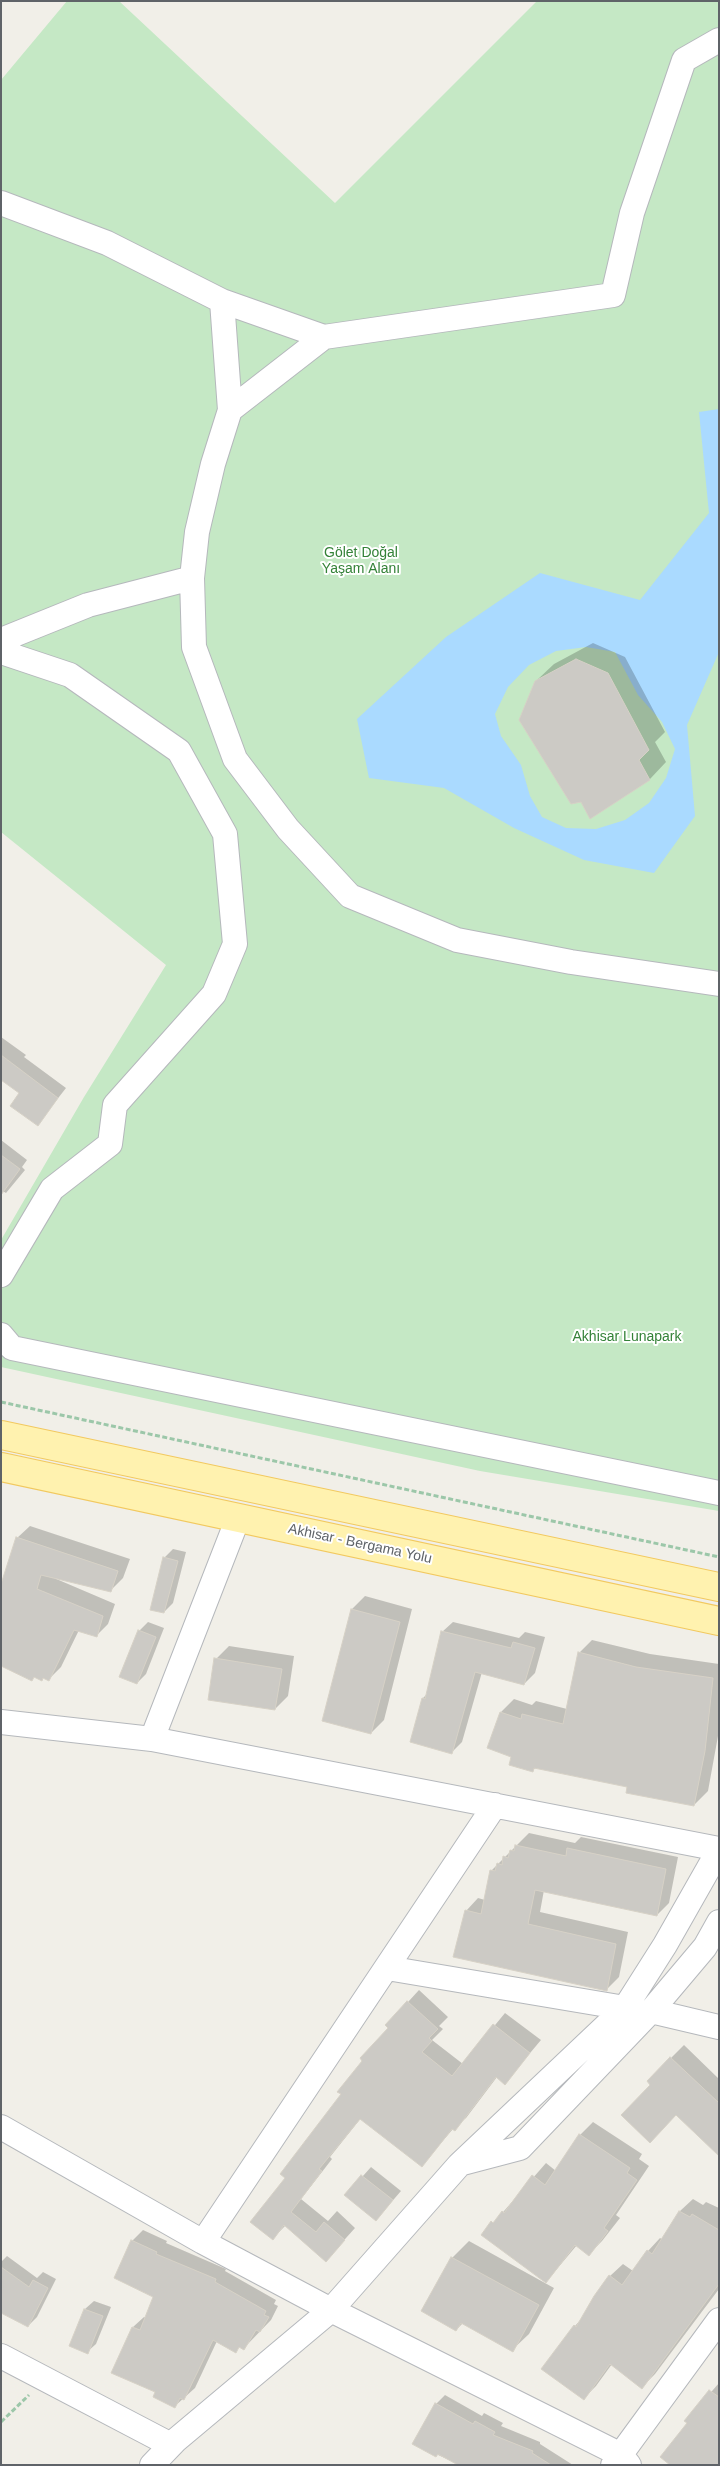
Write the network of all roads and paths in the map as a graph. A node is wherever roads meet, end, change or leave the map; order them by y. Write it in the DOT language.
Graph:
graph roads {
  1 [pos="719,40"];
  2 [pos="1,203"];
  3 [pos="222,301"];
  4 [pos="324,337"];
  5 [pos="230,410"];
  6 [pos="192,578"];
  7 [pos="1,640"];
  8 [pos="1,652"];
  9 [pos="719,984"];
  10 [pos="1,1275"];
  11 [pos="1,1335"];
  12 [pos="1,1402"];
  13 [pos="1,1435"];
  14 [pos="1,1468"];
  15 [pos="719,1493"];
  16 [pos="238,1518"];
  17 [pos="719,1557"];
  18 [pos="719,1587"];
  19 [pos="719,1621"];
  20 [pos="1,1722"];
  21 [pos="152,1739"];
  22 [pos="495,1805"];
  23 [pos="719,1849"];
  24 [pos="719,1922"];
  25 [pos="386,1968"];
  26 [pos="625,2008"];
  27 [pos="651,2011"];
  28 [pos="719,2027"];
  29 [pos="1,2127"];
  30 [pos="459,2165"];
  31 [pos="204,2242"];
  32 [pos="331,2310"];
  33 [pos="719,2320"];
  34 [pos="1,2356"];
  35 [pos="45,2379"];
  36 [pos="1,2422"];
  37 [pos="171,2445"];
  38 [pos="621,2462"];
  39 [pos="152,2465"];
  1 -- 4 [label="street"];
  2 -- 3 [label="street"];
  3 -- 4 [label="street"];
  3 -- 5 [label="street"];
  4 -- 5 [label="street"];
  5 -- 6 [label="street"];
  6 -- 7 [label="street"];
  6 -- 9 [label="street"];
  8 -- 10 [label="street"];
  11 -- 15 [label="street"];
  12 -- 17 [label="path"];
  13 -- 18 [label="main road"];
  14 -- 16 [label="main road, Akhisar - Bergama Yolu"];
  16 -- 19 [label="main road, Akhisar - Bergama Yolu"];
  16 -- 21 [label="street"];
  20 -- 21 [label="street"];
  21 -- 22 [label="street"];
  22 -- 23 [label="street"];
  22 -- 25 [label="street"];
  23 -- 26 [label="street"];
  24 -- 27 [label="street"];
  25 -- 26 [label="street"];
  25 -- 31 [label="street"];
  26 -- 30 [label="street"];
  27 -- 28 [label="street"];
  27 -- 30 [label="street"];
  29 -- 31 [label="street"];
  30 -- 32 [label="street"];
  31 -- 32 [label="street"];
  32 -- 37 [label="street"];
  32 -- 38 [label="street"];
  33 -- 38 [label="street"];
  34 -- 35 [label="street"];
  35 -- 36 [label="path"];
  35 -- 37 [label="street"];
  37 -- 39 [label="street"];
}
